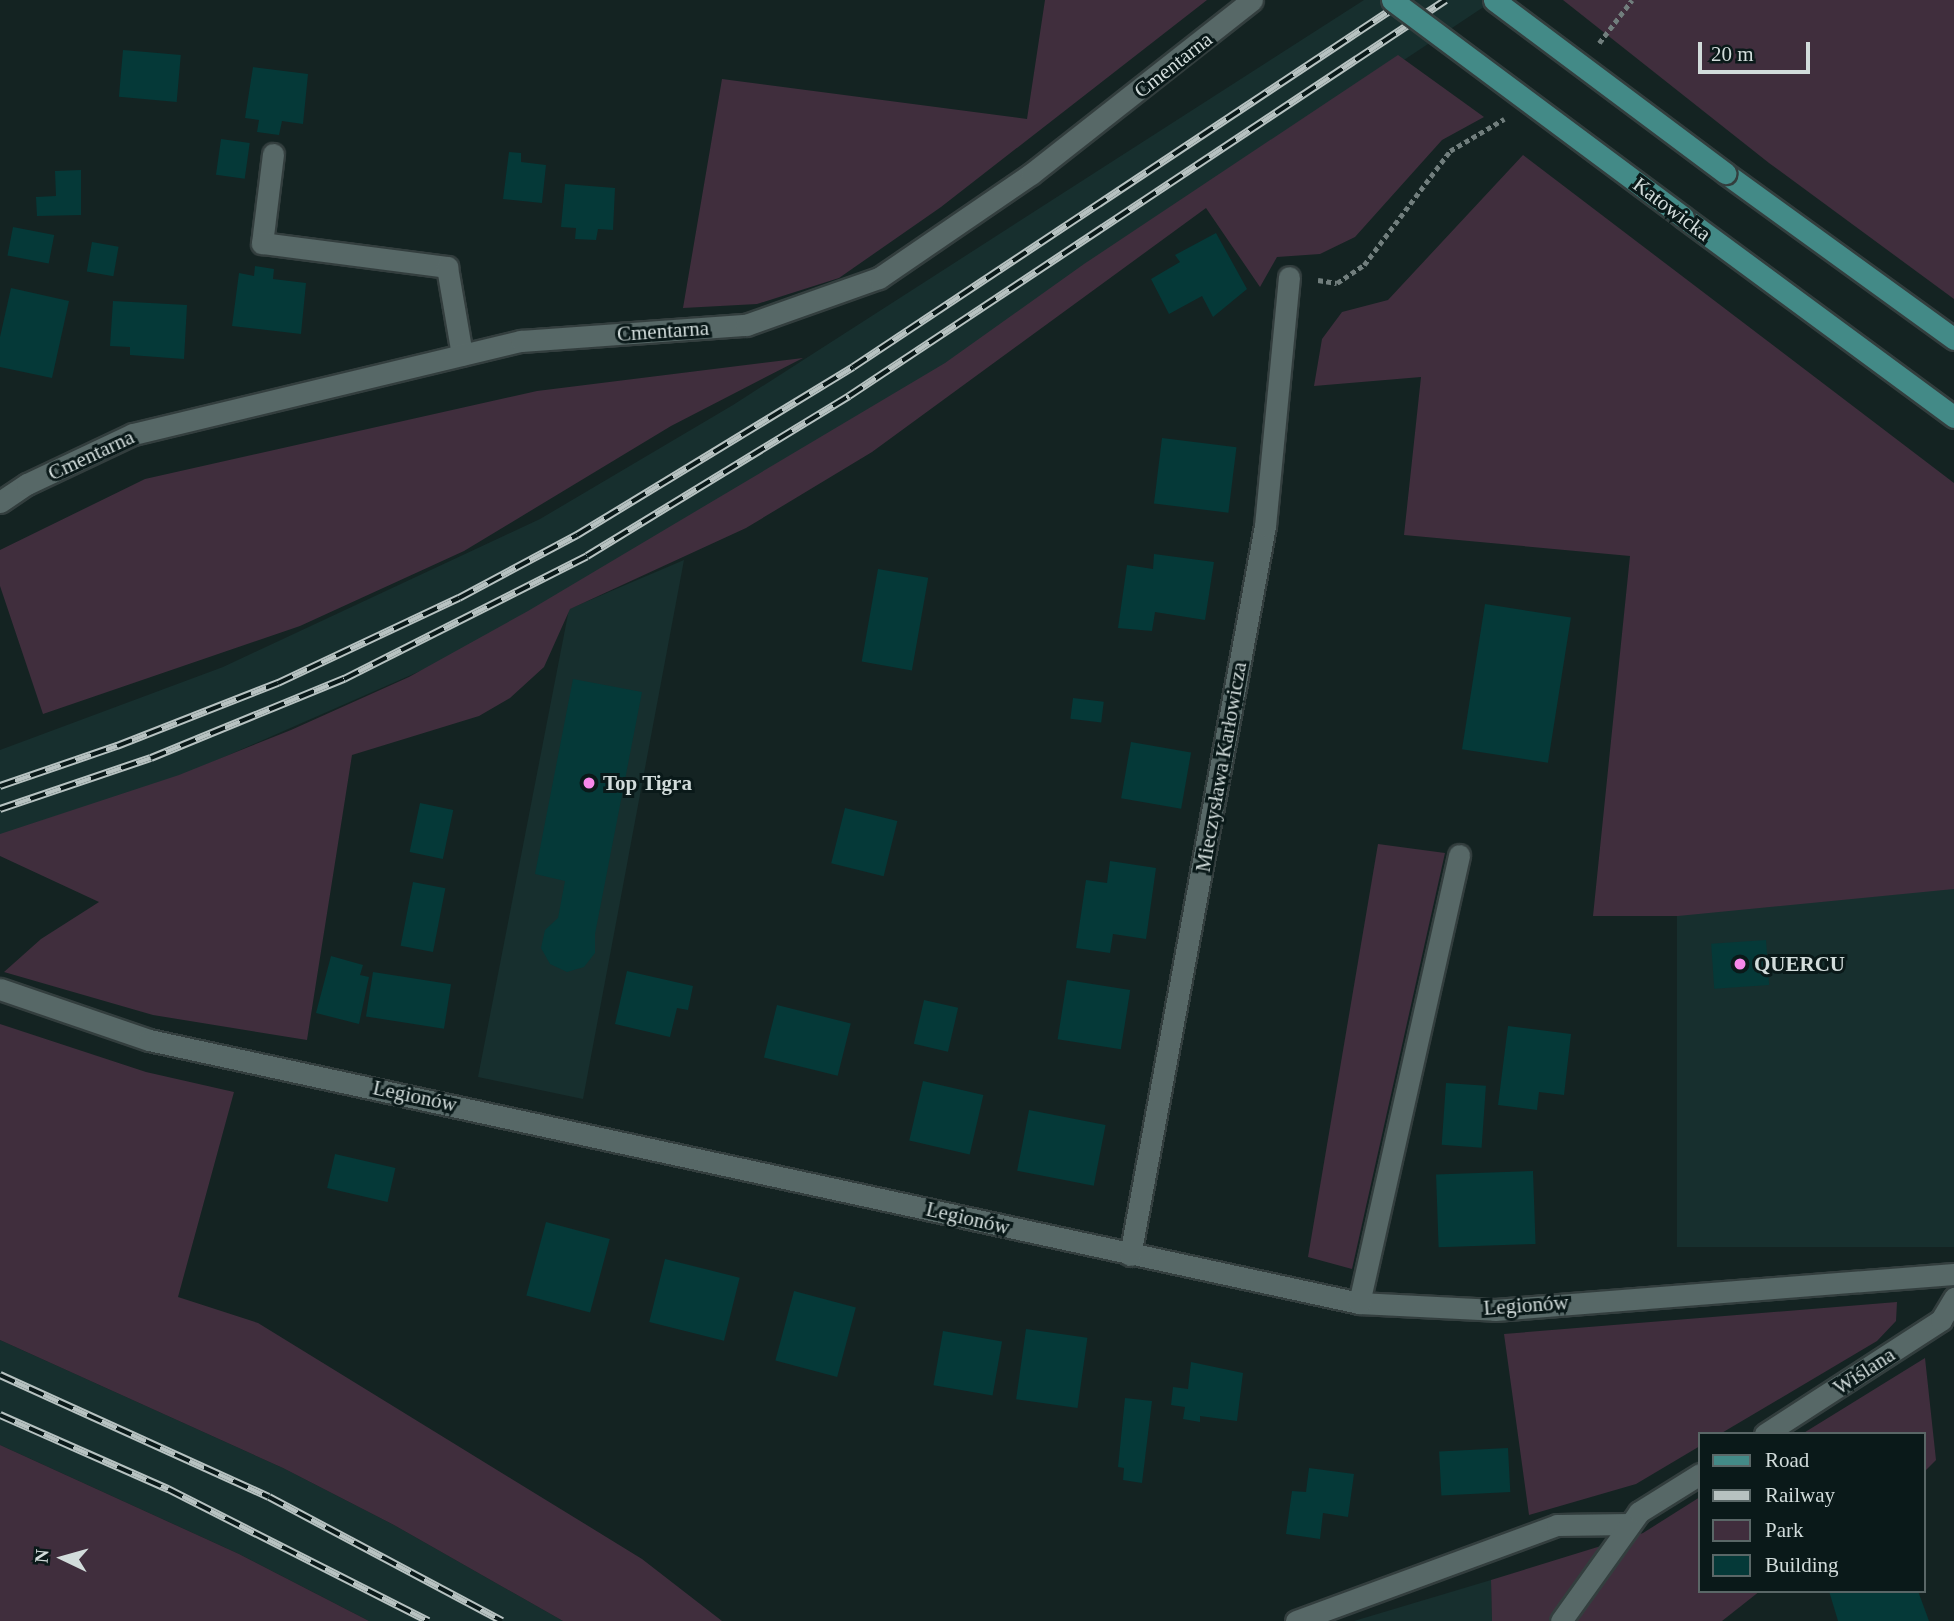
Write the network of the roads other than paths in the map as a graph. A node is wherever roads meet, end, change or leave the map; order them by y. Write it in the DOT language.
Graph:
graph roads {
  1 [pos="1252,0"];
  2 [pos="1392,0"];
  3 [pos="1494,0"];
  4 [pos="273,154"];
  5 [pos="1289,277"];
  6 [pos="1954,339"];
  7 [pos="462,355"];
  8 [pos="1954,417"];
  9 [pos="0,502"];
  10 [pos="1460,855"];
  11 [pos="0,989"];
  12 [pos="1130,1255"];
  13 [pos="1954,1274"];
  14 [pos="1954,1298"];
  15 [pos="1359,1303"];
  16 [pos="1768,1432"];
  17 [pos="1699,1475"];
  18 [pos="1630,1524"];
  19 [pos="1296,1621"];
  20 [pos="1561,1621"];
  1 -- 7 [label="street, Cmentarna"];
  2 -- 8 [label="main road, Katowicka, bridge"];
  3 -- 6 [label="main road, bridge"];
  4 -- 7 [label="street"];
  5 -- 12 [label="street, Mieczysława Karłowicza"];
  7 -- 9 [label="street, Cmentarna"];
  10 -- 15 [label="street"];
  11 -- 12 [label="street, Legionów"];
  12 -- 15 [label="street, Legionów"];
  13 -- 15 [label="street, Legionów"];
  14 -- 16 [label="street, Wiślana"];
  17 -- 18 [label="street"];
  18 -- 19 [label="street"];
  18 -- 20 [label="street"];
}
